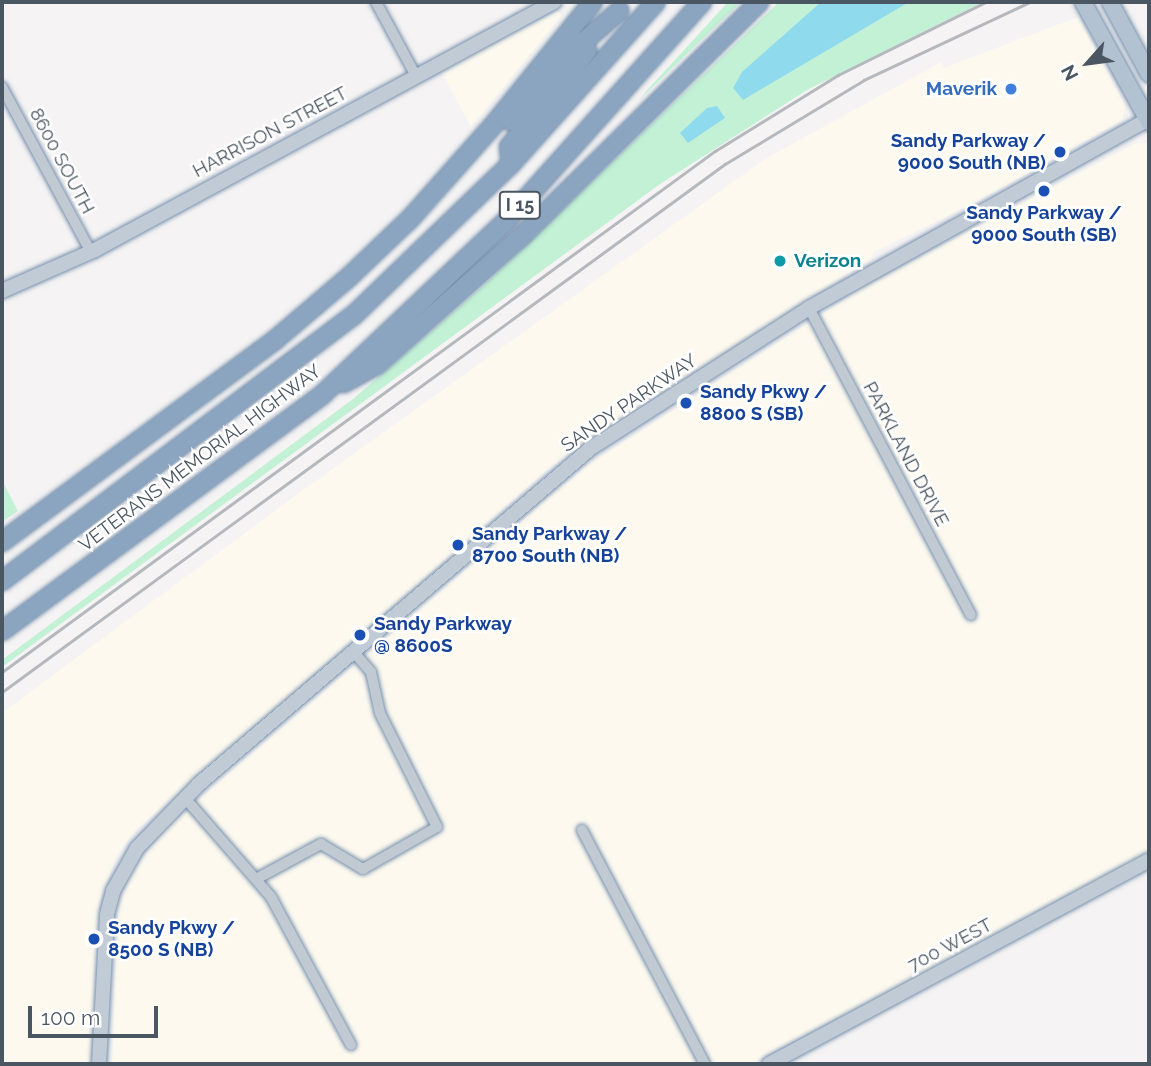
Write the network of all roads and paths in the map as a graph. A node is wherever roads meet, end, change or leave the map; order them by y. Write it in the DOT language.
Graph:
graph roads {
  1 [pos="376,2"];
  2 [pos="554,2"];
  3 [pos="593,2"];
  4 [pos="656,2"];
  5 [pos="702,2"];
  6 [pos="759,2"];
  7 [pos="1083,2"];
  8 [pos="1110,2"];
  9 [pos="622,6"];
  10 [pos="1149,74"];
  11 [pos="416,76"];
  12 [pos="2,87"];
  13 [pos="1149,121"];
  14 [pos="511,164"];
  15 [pos="381,247"];
  16 [pos="90,252"];
  17 [pos="2,291"];
  18 [pos="809,308"];
  19 [pos="323,394"];
  20 [pos="2,542"];
  21 [pos="2,581"];
  22 [pos="971,615"];
  23 [pos="2,631"];
  24 [pos="354,651"];
  25 [pos="185,798"];
  26 [pos="582,830"];
  27 [pos="1149,860"];
  28 [pos="258,878"];
  29 [pos="351,1045"];
  30 [pos="99,1064"];
  31 [pos="705,1064"];
  32 [pos="769,1064"];
  1 -- 11 [label="street"];
  2 -- 11 [label="main road, HARRISON STREET"];
  3 -- 15 [label="highway"];
  4 -- 14 [label="highway, VETERANS MEMORIAL HIGHWAY / I 15"];
  5 -- 19 [label="highway, VETERANS MEMORIAL HIGHWAY / I 15"];
  6 -- 19 [label="highway"];
  7 -- 13 [label="main road"];
  8 -- 10 [label="main road"];
  9 -- 14 [label="highway"];
  9 -- 15 [label="highway"];
  11 -- 16 [label="main road, HARRISON STREET"];
  12 -- 16 [label="street, 8600 SOUTH"];
  13 -- 18 [label="main road, SANDY PARKWAY"];
  14 -- 21 [label="highway, VETERANS MEMORIAL HIGHWAY / I 15"];
  15 -- 20 [label="highway"];
  16 -- 17 [label="main road, HARRISON STREET"];
  18 -- 22 [label="street, PARKLAND DRIVE"];
  18 -- 24 [label="main road, SANDY PARKWAY"];
  19 -- 23 [label="highway, VETERANS MEMORIAL HIGHWAY / I 15"];
  24 -- 25 [label="main road, SANDY PARKWAY"];
  24 -- 28 [label="street"];
  25 -- 28 [label="street"];
  25 -- 30 [label="main road, SANDY PARKWAY"];
  26 -- 31 [label="street"];
  27 -- 32 [label="main road, 700 WEST"];
  28 -- 29 [label="street"];
}
